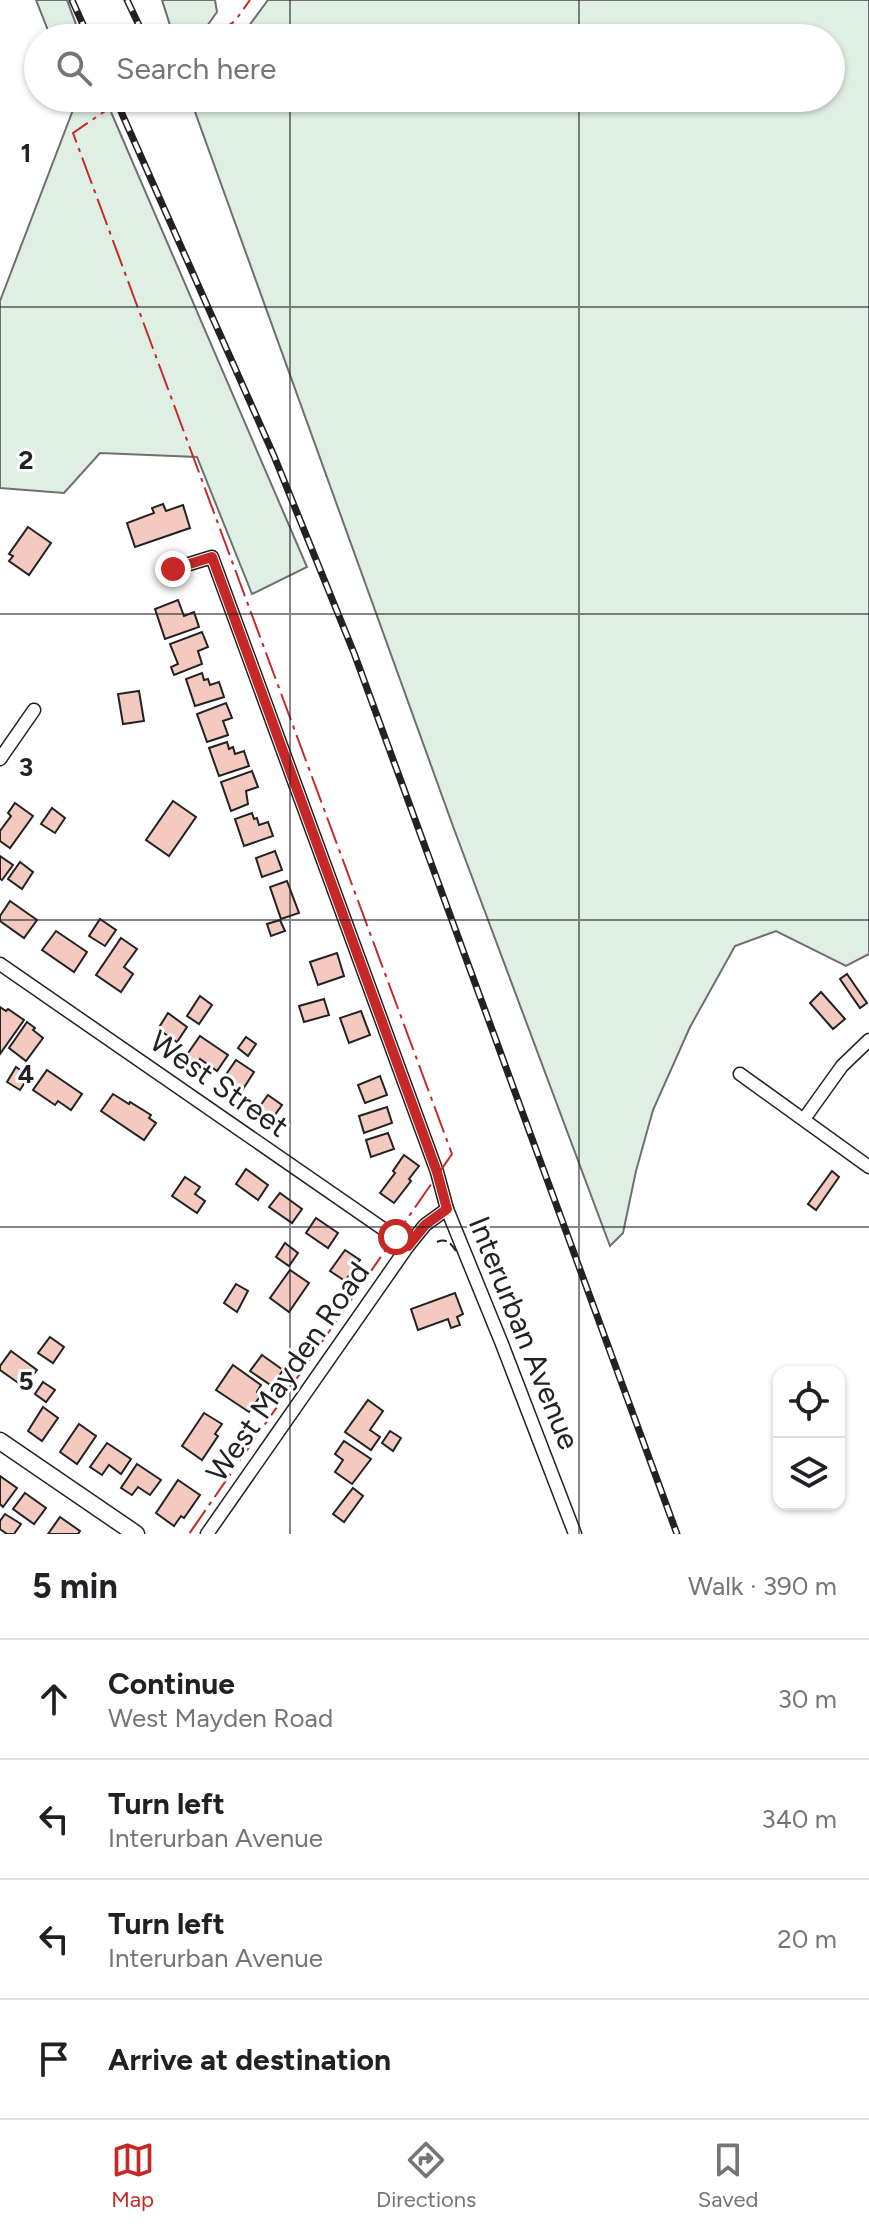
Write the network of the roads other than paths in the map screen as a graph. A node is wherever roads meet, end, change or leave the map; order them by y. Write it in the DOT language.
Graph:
graph roads {
  1 [pos="173,569"];
  2 [pos="34,710"];
  3 [pos="0,759"];
  4 [pos="0,964"];
  5 [pos="869,1040"];
  6 [pos="740,1074"];
  7 [pos="804,1119"];
  8 [pos="869,1167"];
  9 [pos="447,1209"];
  10 [pos="408,1246"];
  11 [pos="0,1441"];
  12 [pos="136,1534"];
  13 [pos="207,1534"];
  14 [pos="575,1534"];
  1 -- 9 [label="street, Interurban Avenue"];
  2 -- 3 [label="street"];
  4 -- 10 [label="street, West Street"];
  5 -- 7 [label="street"];
  6 -- 7 [label="street"];
  7 -- 8 [label="street"];
  9 -- 10 [label="street, West Mayden Road"];
  9 -- 14 [label="street, Interurban Avenue"];
  10 -- 13 [label="street, West Mayden Road"];
  11 -- 12 [label="street"];
}
